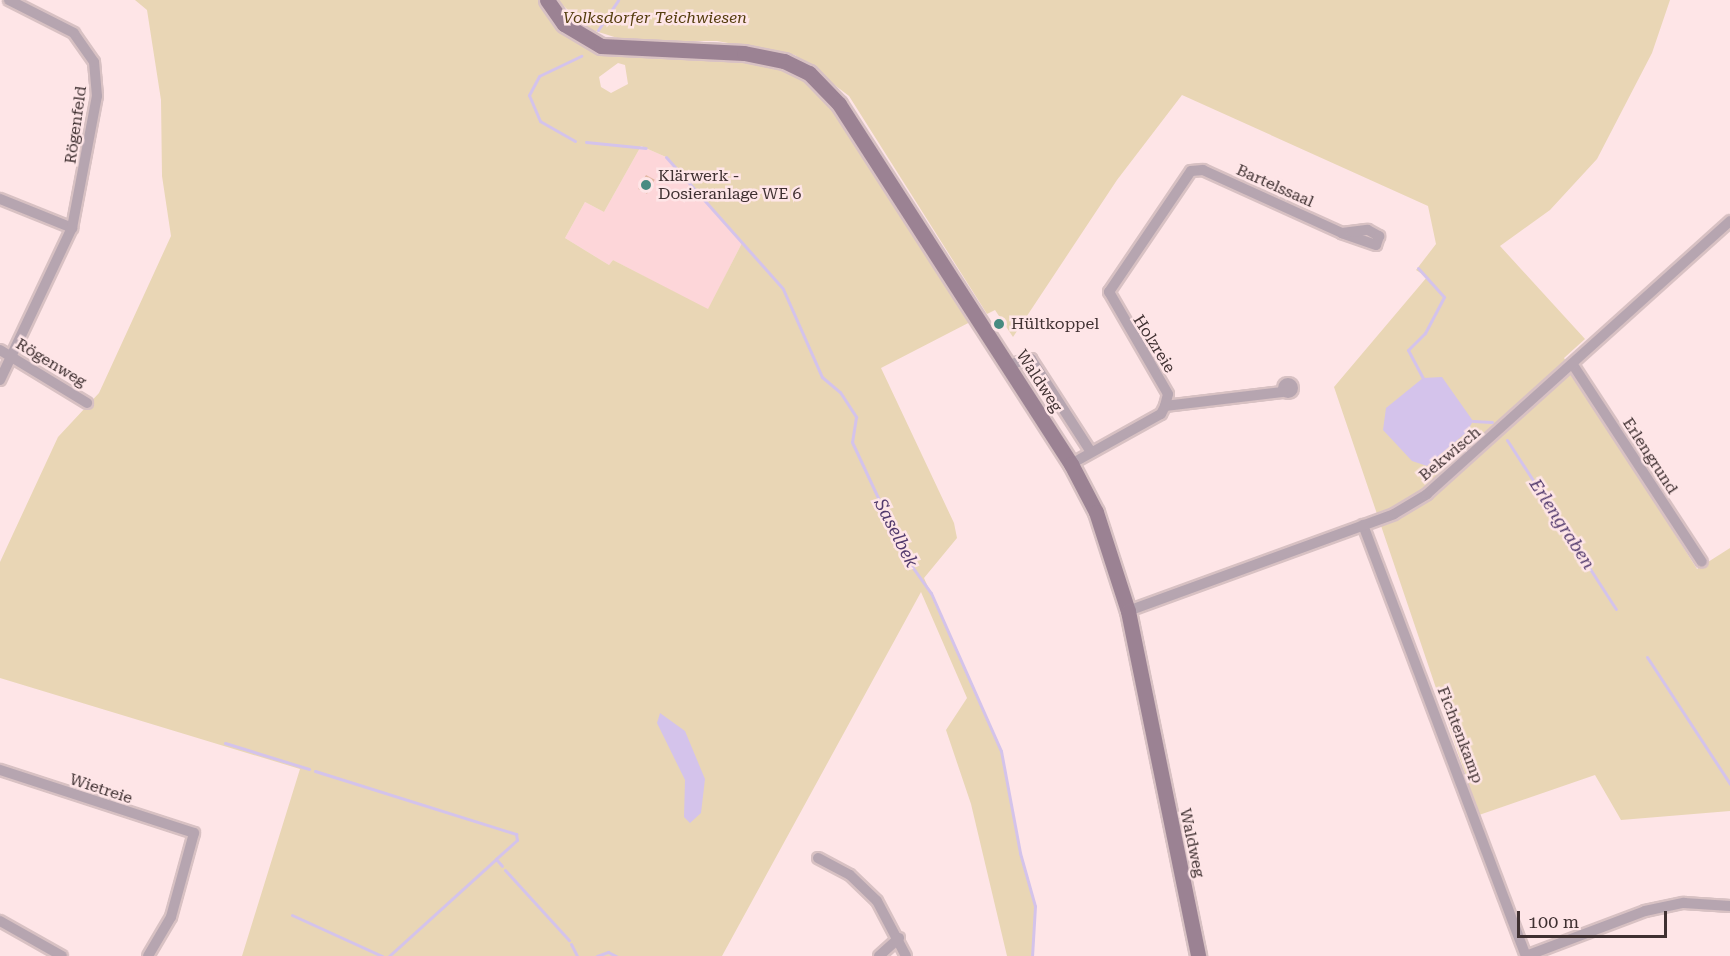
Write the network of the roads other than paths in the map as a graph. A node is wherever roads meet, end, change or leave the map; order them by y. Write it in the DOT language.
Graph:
graph roads {
  1 [pos="9,0"];
  2 [pos="547,0"];
  3 [pos="0,199"];
  4 [pos="1730,221"];
  5 [pos="72,228"];
  6 [pos="1342,233"];
  7 [pos="1110,298"];
  8 [pos="0,350"];
  9 [pos="11,356"];
  10 [pos="1007,365"];
  11 [pos="1573,365"];
  12 [pos="0,380"];
  13 [pos="1282,392"];
  14 [pos="87,403"];
  15 [pos="1166,406"];
  16 [pos="1091,452"];
  17 [pos="1071,464"];
  18 [pos="1363,525"];
  19 [pos="1702,562"];
  20 [pos="1128,611"];
  21 [pos="0,770"];
  22 [pos="819,858"];
  23 [pos="1730,906"];
  24 [pos="0,921"];
  25 [pos="899,938"];
  26 [pos="62,956"];
  27 [pos="148,956"];
  28 [pos="879,956"];
  29 [pos="906,956"];
  30 [pos="1198,956"];
  31 [pos="1526,956"];
  1 -- 5 [label="street, Rögenfeld"];
  2 -- 10 [label="main road, Waldweg"];
  3 -- 5 [label="street"];
  4 -- 11 [label="street, Bekwisch"];
  5 -- 9 [label="street, Rögenfeld"];
  6 -- 7 [label="street, Bartelssaal"];
  7 -- 15 [label="street, Holzreie"];
  8 -- 9 [label="street, Rögenweg"];
  9 -- 12 [label="street, Rögenfeld"];
  9 -- 14 [label="street, Rögenweg"];
  10 -- 16 [label="street"];
  10 -- 17 [label="main road, Waldweg"];
  11 -- 18 [label="street, Bekwisch"];
  11 -- 19 [label="street, Erlengrund"];
  13 -- 15 [label="street"];
  15 -- 16 [label="street"];
  16 -- 17 [label="street"];
  17 -- 20 [label="main road, Waldweg"];
  18 -- 20 [label="street, Bekwisch"];
  18 -- 31 [label="street, Fichtenkamp"];
  20 -- 30 [label="main road, Waldweg"];
  21 -- 27 [label="street, Wietreie"];
  22 -- 25 [label="street"];
  23 -- 31 [label="street"];
  24 -- 26 [label="street"];
  25 -- 28 [label="street"];
  25 -- 29 [label="street"];
}
